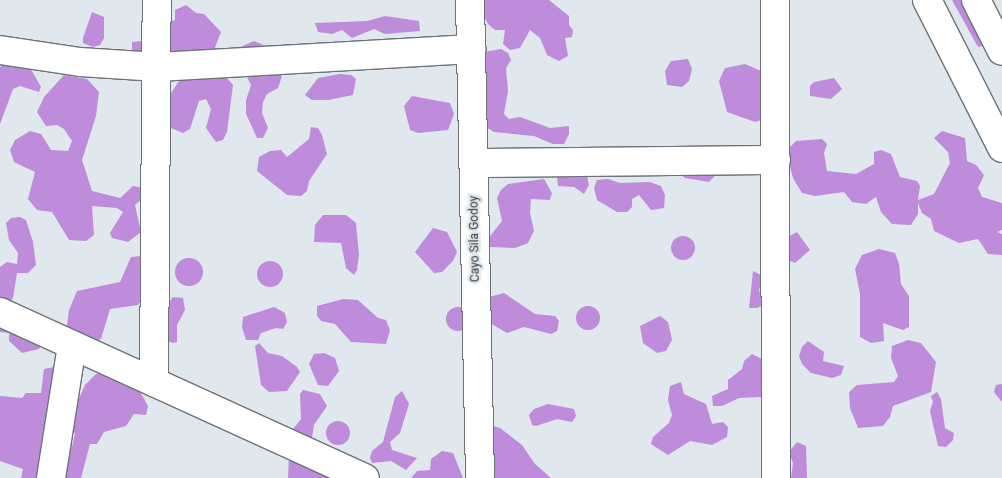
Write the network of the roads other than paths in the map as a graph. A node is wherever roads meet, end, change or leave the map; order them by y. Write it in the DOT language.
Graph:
graph roads {
  1 [pos="157,0"];
  2 [pos="470,0"];
  3 [pos="776,0"];
  4 [pos="927,0"];
  5 [pos="976,0"];
  6 [pos="471,49"];
  7 [pos="0,50"];
  8 [pos="1002,51"];
  9 [pos="158,67"];
  10 [pos="1002,148"];
  11 [pos="776,160"];
  12 [pos="474,163"];
  13 [pos="0,312"];
  14 [pos="72,346"];
  15 [pos="154,382"];
  16 [pos="356,476"];
  17 [pos="51,478"];
  18 [pos="480,478"];
  19 [pos="776,478"];
  1 -- 9 [label="street"];
  2 -- 6 [label="street, Cayo Sila Godoy"];
  3 -- 11 [label="street"];
  4 -- 10 [label="street"];
  5 -- 8 [label="street"];
  6 -- 9 [label="street"];
  6 -- 12 [label="street, Cayo Sila Godoy"];
  7 -- 9 [label="street"];
  9 -- 15 [label="street"];
  11 -- 12 [label="street"];
  11 -- 19 [label="street"];
  12 -- 18 [label="street, Cayo Sila Godoy"];
  13 -- 14 [label="street"];
  14 -- 15 [label="street"];
  14 -- 17 [label="street"];
  15 -- 16 [label="street"];
}
